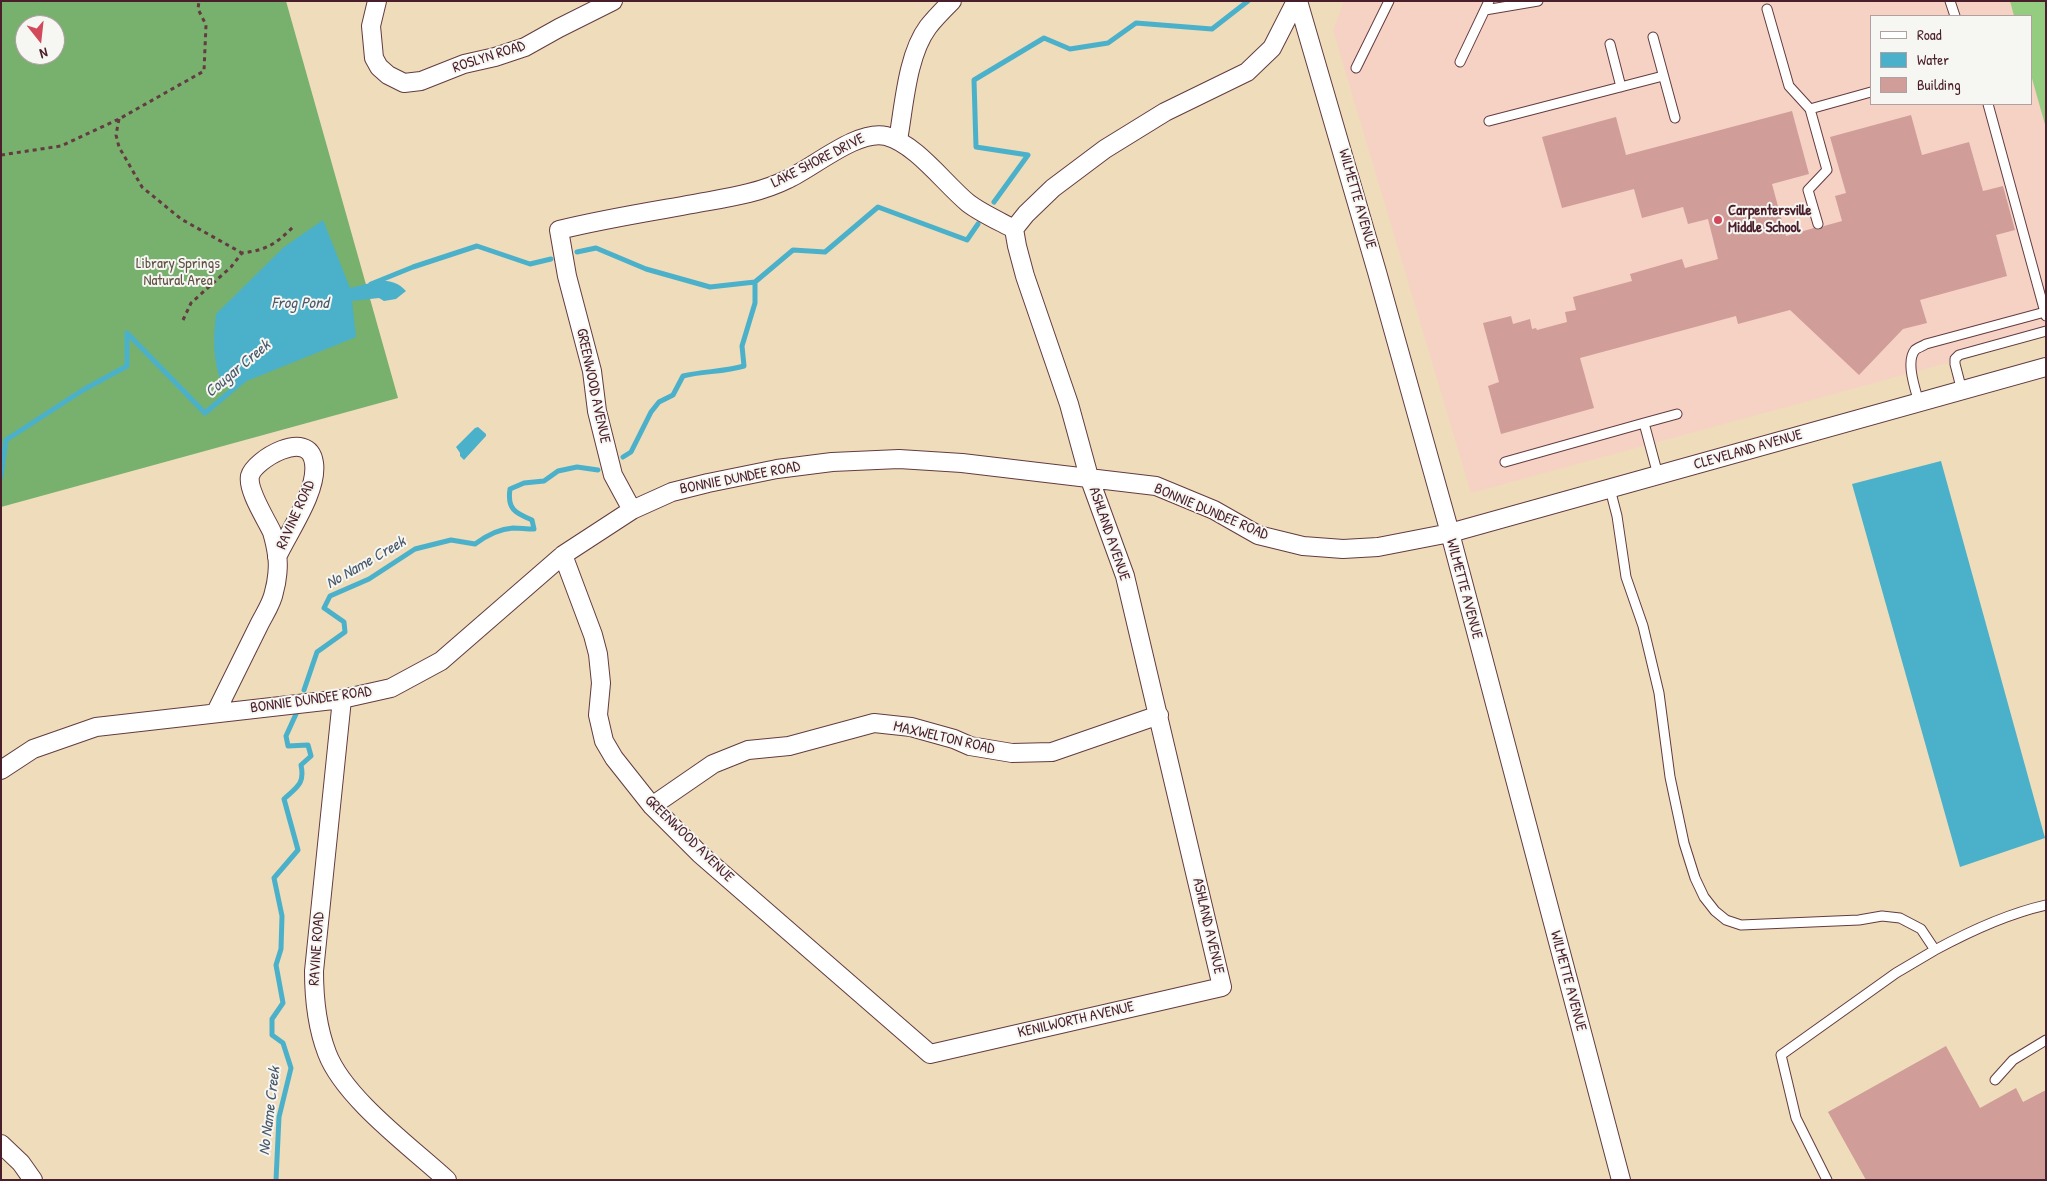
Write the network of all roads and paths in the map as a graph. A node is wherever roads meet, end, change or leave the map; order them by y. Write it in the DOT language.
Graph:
graph roads {
  1 [pos="199,1"];
  2 [pos="377,1"];
  3 [pos="613,1"];
  4 [pos="952,1"];
  5 [pos="1297,1"];
  6 [pos="1389,1"];
  7 [pos="1538,1"];
  8 [pos="1950,1"];
  9 [pos="1487,6"];
  10 [pos="1767,9"];
  11 [pos="1955,15"];
  12 [pos="1653,37"];
  13 [pos="1610,44"];
  14 [pos="1460,62"];
  15 [pos="1356,68"];
  16 [pos="1663,76"];
  17 [pos="1621,86"];
  18 [pos="1870,92"];
  19 [pos="1988,105"];
  20 [pos="1810,109"];
  21 [pos="1675,118"];
  22 [pos="119,119"];
  23 [pos="1490,121"];
  24 [pos="898,140"];
  25 [pos="1,155"];
  26 [pos="1818,224"];
  27 [pos="295,225"];
  28 [pos="1014,229"];
  29 [pos="559,230"];
  30 [pos="242,253"];
  31 [pos="2045,314"];
  32 [pos="183,320"];
  33 [pos="2046,331"];
  34 [pos="2046,367"];
  35 [pos="1962,391"];
  36 [pos="1919,403"];
  37 [pos="1677,414"];
  38 [pos="1644,423"];
  39 [pos="1505,462"];
  40 [pos="1658,475"];
  41 [pos="1089,477"];
  42 [pos="1610,489"];
  43 [pos="632,510"];
  44 [pos="1450,533"];
  45 [pos="563,555"];
  46 [pos="277,557"];
  47 [pos="342,699"];
  48 [pos="216,712"];
  49 [pos="1159,714"];
  50 [pos="1,770"];
  51 [pos="652,806"];
  52 [pos="2046,905"];
  53 [pos="1935,950"];
  54 [pos="1222,987"];
  55 [pos="2046,1040"];
  56 [pos="930,1054"];
  57 [pos="1994,1080"];
  58 [pos="1,1144"];
  59 [pos="33,1180"];
  60 [pos="447,1180"];
  61 [pos="1621,1180"];
  62 [pos="1827,1180"];
  1 -- 22 [label="path"];
  2 -- 3 [label="street, ROSLYN ROAD"];
  4 -- 24 [label="street"];
  5 -- 28 [label="street"];
  5 -- 44 [label="street, WILMETTE AVENUE"];
  6 -- 15 [label="lane"];
  7 -- 9 [label="lane"];
  8 -- 11 [label="lane"];
  9 -- 14 [label="lane"];
  10 -- 20 [label="lane"];
  12 -- 16 [label="lane"];
  13 -- 17 [label="lane"];
  16 -- 17 [label="lane"];
  16 -- 21 [label="lane"];
  17 -- 23 [label="lane"];
  18 -- 20 [label="lane"];
  19 -- 31 [label="lane"];
  20 -- 26 [label="lane"];
  22 -- 25 [label="path"];
  22 -- 30 [label="path"];
  24 -- 28 [label="street"];
  24 -- 29 [label="street, LAKE SHORE DRIVE"];
  27 -- 30 [label="path"];
  28 -- 41 [label="street, ASHLAND AVENUE"];
  29 -- 43 [label="street, GREENWOOD AVENUE"];
  30 -- 32 [label="path"];
  31 -- 36 [label="lane"];
  33 -- 35 [label="lane"];
  34 -- 35 [label="street, CLEVELAND AVENUE"];
  35 -- 36 [label="street, CLEVELAND AVENUE"];
  36 -- 40 [label="street, CLEVELAND AVENUE"];
  37 -- 38 [label="lane"];
  38 -- 39 [label="lane"];
  38 -- 40 [label="lane"];
  40 -- 42 [label="street, CLEVELAND AVENUE"];
  41 -- 43 [label="street, BONNIE DUNDEE ROAD"];
  41 -- 44 [label="street, BONNIE DUNDEE ROAD"];
  41 -- 49 [label="street, ASHLAND AVENUE"];
  42 -- 44 [label="street, CLEVELAND AVENUE"];
  42 -- 53 [label="lane"];
  43 -- 45 [label="street, BONNIE DUNDEE ROAD"];
  44 -- 61 [label="street, WILMETTE AVENUE"];
  45 -- 47 [label="street, BONNIE DUNDEE ROAD"];
  45 -- 51 [label="street, GREENWOOD AVENUE"];
  46 -- 46 [label="street, RAVINE ROAD"];
  46 -- 48 [label="street, RAVINE ROAD"];
  47 -- 48 [label="street, BONNIE DUNDEE ROAD"];
  47 -- 60 [label="street, RAVINE ROAD"];
  48 -- 50 [label="street, BONNIE DUNDEE ROAD"];
  49 -- 51 [label="street, MAXWELTON ROAD"];
  49 -- 54 [label="street, ASHLAND AVENUE"];
  51 -- 56 [label="street, GREENWOOD AVENUE"];
  52 -- 53 [label="lane"];
  53 -- 62 [label="lane"];
  54 -- 56 [label="street, KENILWORTH AVENUE"];
  55 -- 57 [label="lane"];
  58 -- 59 [label="street"];
}
